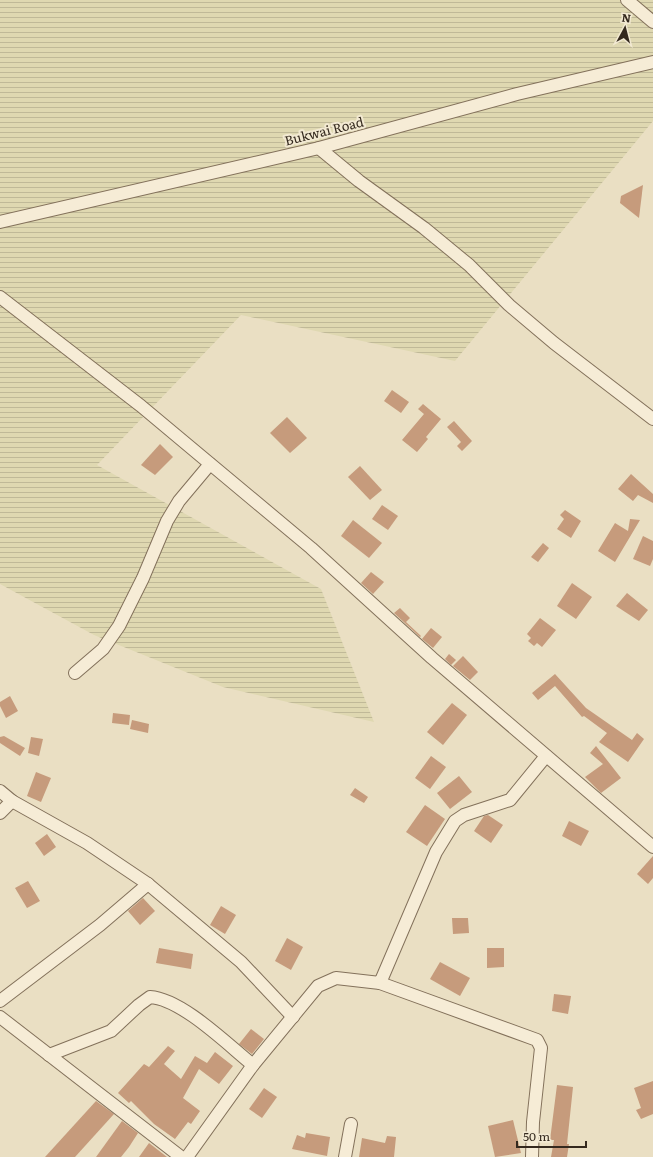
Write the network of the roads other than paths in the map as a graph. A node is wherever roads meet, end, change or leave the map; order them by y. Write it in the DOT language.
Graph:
graph roads {
  1 [pos="627,0"];
  2 [pos="653,22"];
  3 [pos="653,62"];
  4 [pos="319,148"];
  5 [pos="0,222"];
  6 [pos="0,297"];
  7 [pos="653,419"];
  8 [pos="210,464"];
  9 [pos="75,674"];
  10 [pos="546,756"];
  11 [pos="0,791"];
  12 [pos="12,800"];
  13 [pos="0,813"];
  14 [pos="653,847"];
  15 [pos="148,884"];
  16 [pos="380,983"];
  17 [pos="0,1001"];
  18 [pos="0,1017"];
  19 [pos="293,1017"];
  20 [pos="49,1055"];
  21 [pos="253,1065"];
  22 [pos="351,1124"];
  23 [pos="181,1157"];
  24 [pos="188,1157"];
  25 [pos="345,1157"];
  26 [pos="532,1157"];
  1 -- 2 [label="street"];
  3 -- 4 [label="street, Bukwai Road"];
  4 -- 5 [label="street, Bukwai Road"];
  4 -- 7 [label="street"];
  6 -- 8 [label="street"];
  8 -- 9 [label="street"];
  8 -- 10 [label="street"];
  10 -- 14 [label="street"];
  10 -- 16 [label="street"];
  11 -- 12 [label="street"];
  12 -- 13 [label="street"];
  12 -- 15 [label="street"];
  15 -- 17 [label="street"];
  15 -- 19 [label="street"];
  16 -- 19 [label="street"];
  16 -- 26 [label="street"];
  18 -- 20 [label="street"];
  19 -- 21 [label="street"];
  20 -- 21 [label="street"];
  20 -- 23 [label="street"];
  21 -- 24 [label="street"];
  22 -- 25 [label="street"];
}
